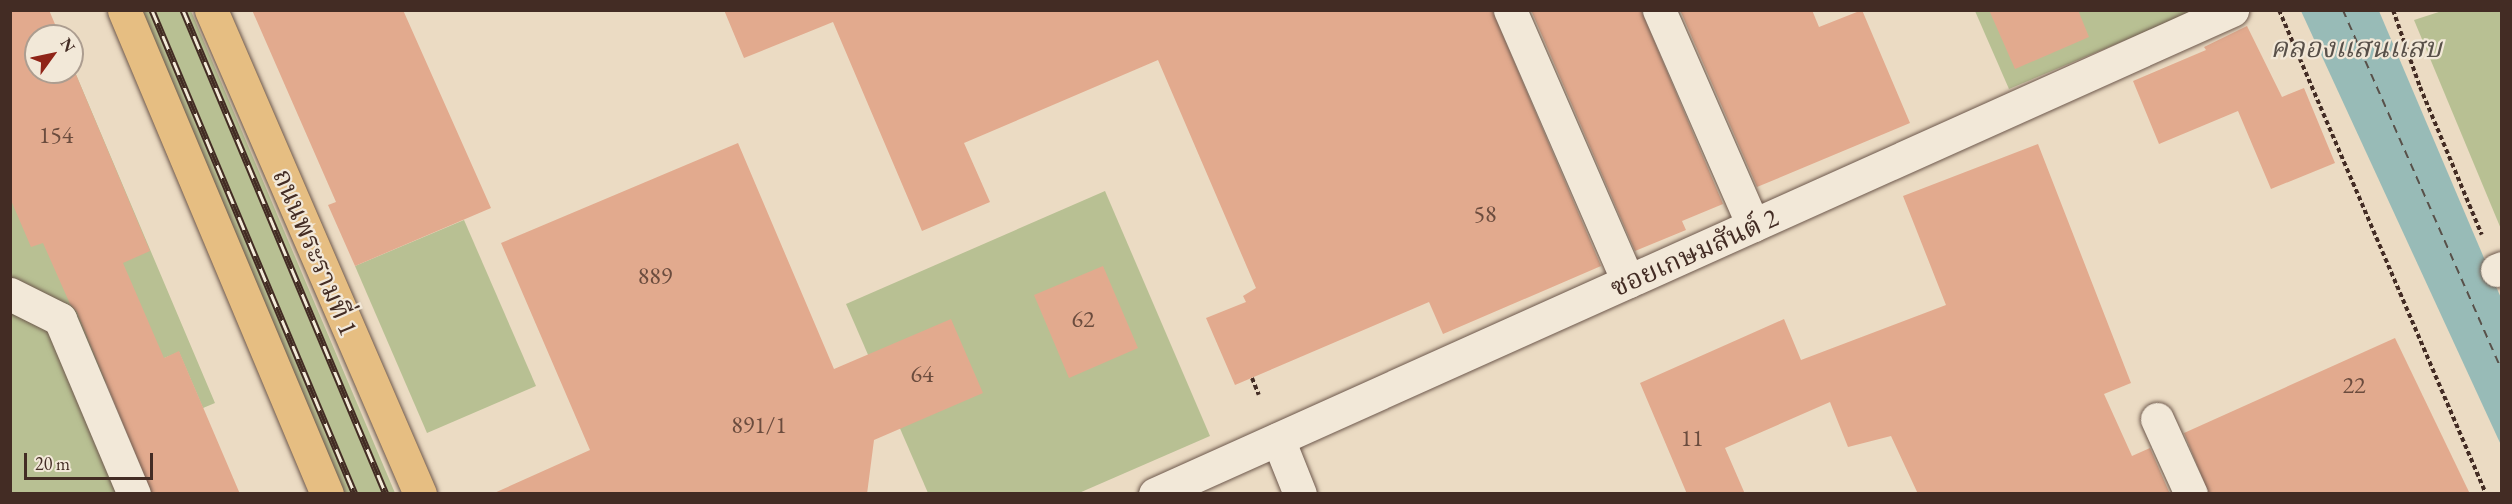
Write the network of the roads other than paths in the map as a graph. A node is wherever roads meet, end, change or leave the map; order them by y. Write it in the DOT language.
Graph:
graph roads {
  1 [pos="124,10"];
  2 [pos="212,10"];
  3 [pos="1510,10"];
  4 [pos="1659,10"];
  5 [pos="2232,10"];
  6 [pos="1753,225"];
  7 [pos="1628,282"];
  8 [pos="10,294"];
  9 [pos="2157,419"];
  10 [pos="1278,439"];
  11 [pos="134,494"];
  12 [pos="327,494"];
  13 [pos="420,494"];
  14 [pos="1155,494"];
  15 [pos="1300,494"];
  16 [pos="2191,494"];
  1 -- 12 [label="main road"];
  2 -- 13 [label="main road, ถนนพระรามที่ 1"];
  3 -- 7 [label="street"];
  4 -- 6 [label="street"];
  5 -- 6 [label="street, ซอยเกษมสันต์ 2"];
  6 -- 7 [label="street, ซอยเกษมสันต์ 2"];
  7 -- 10 [label="street, ซอยเกษมสันต์ 2"];
  8 -- 11 [label="street"];
  9 -- 16 [label="street"];
  10 -- 14 [label="street, ซอยเกษมสันต์ 2"];
  10 -- 15 [label="street"];
}
